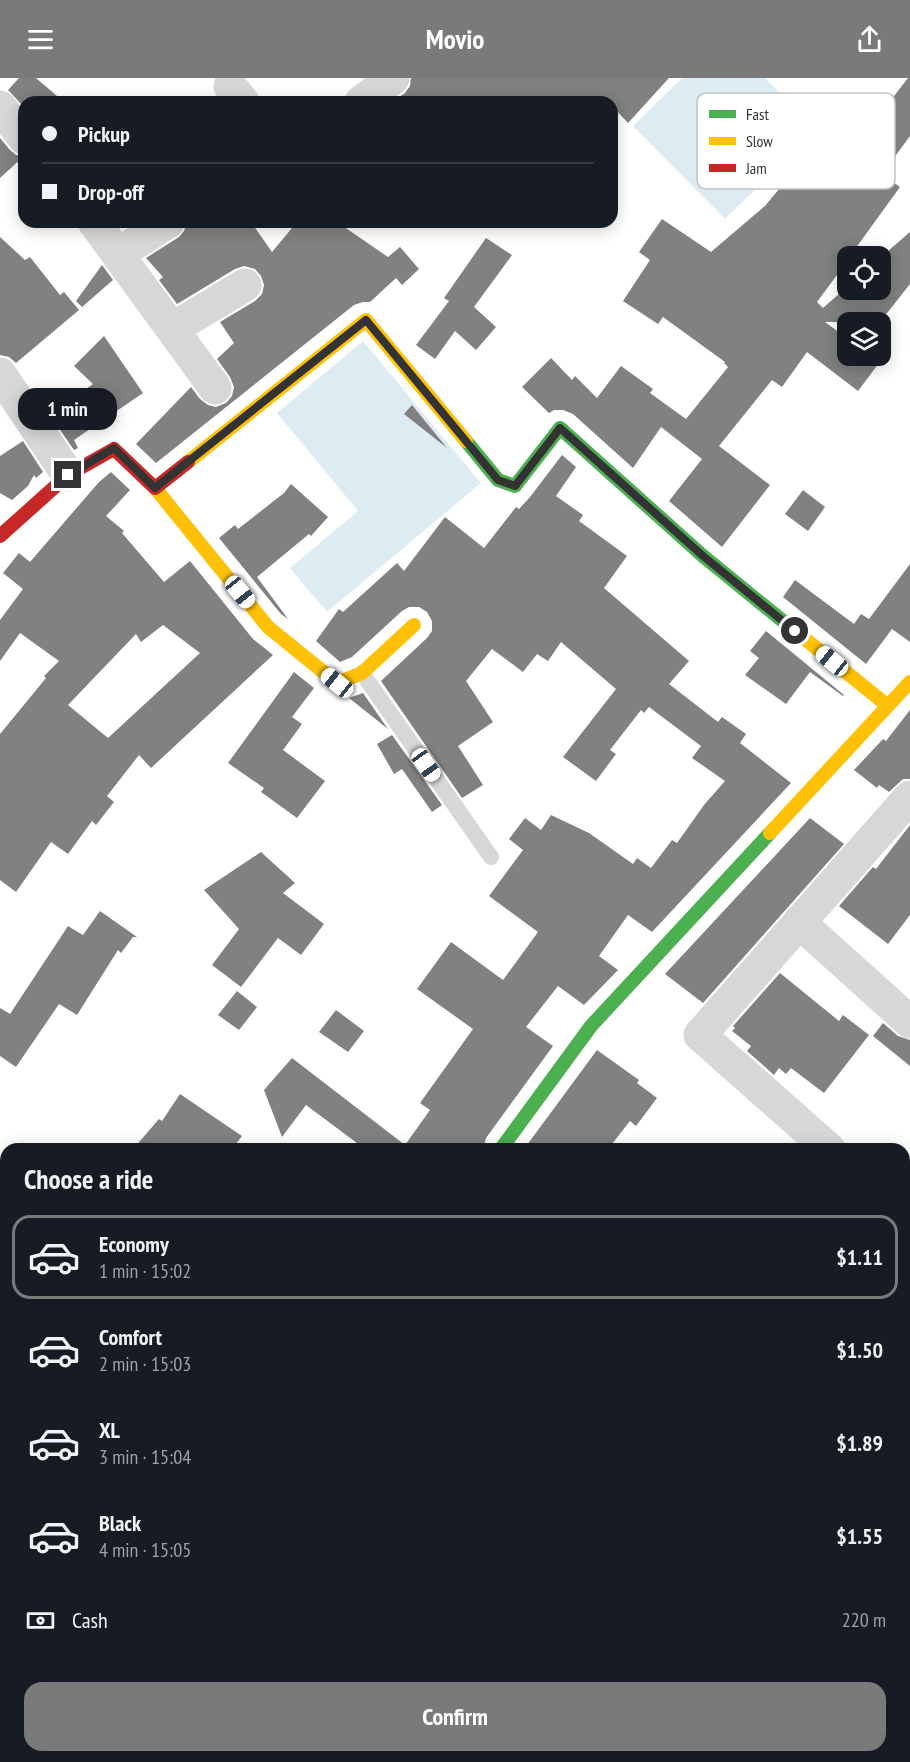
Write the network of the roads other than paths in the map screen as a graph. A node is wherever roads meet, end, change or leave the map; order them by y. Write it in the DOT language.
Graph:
graph roads {
  1 [pos="393,78"];
  2 [pos="369,96"];
  3 [pos="0,107"];
  4 [pos="18,130"];
  5 [pos="98,228"];
  6 [pos="159,228"];
  7 [pos="118,254"];
  8 [pos="245,285"];
  9 [pos="172,329"];
  10 [pos="0,375"];
  11 [pos="215,388"];
  12 [pos="68,475"];
  13 [pos="155,488"];
  14 [pos="0,536"];
  15 [pos="414,624"];
  16 [pos="362,673"];
  17 [pos="910,682"];
  18 [pos="888,706"];
  19 [pos="910,797"];
  20 [pos="491,857"];
  21 [pos="799,922"];
  22 [pos="910,1022"];
  23 [pos="505,1143"];
  24 [pos="822,1143"];
  1 -- 2 [label="street"];
  3 -- 4 [label="street"];
  5 -- 7 [label="street"];
  6 -- 7 [label="street"];
  7 -- 9 [label="street"];
  8 -- 9 [label="street"];
  9 -- 11 [label="street"];
  10 -- 12 [label="street"];
  12 -- 13 [label="street"];
  12 -- 14 [label="street"];
  13 -- 16 [label="street"];
  13 -- 18 [label="street"];
  15 -- 16 [label="street"];
  16 -- 20 [label="lane"];
  17 -- 18 [label="street"];
  18 -- 23 [label="street"];
  19 -- 21 [label="street"];
  21 -- 22 [label="street"];
  21 -- 24 [label="street"];
}
